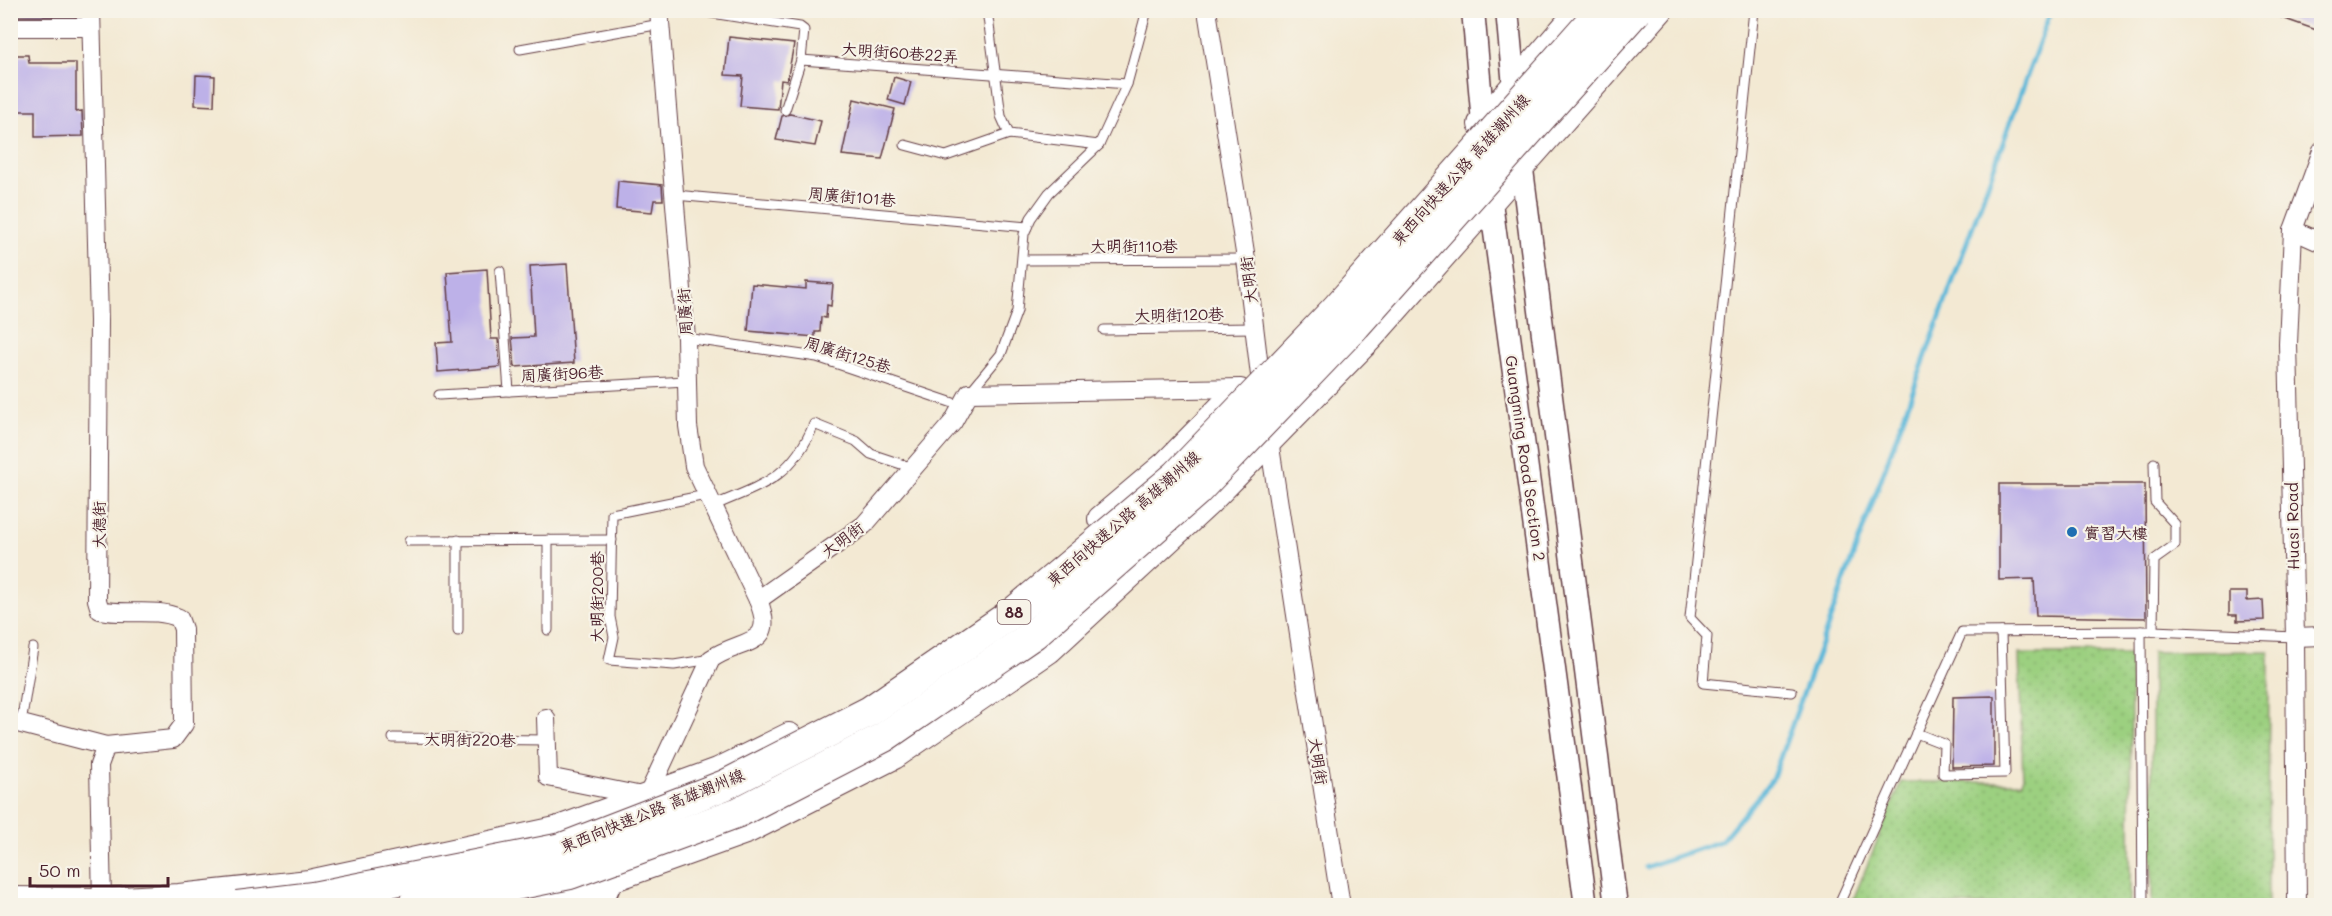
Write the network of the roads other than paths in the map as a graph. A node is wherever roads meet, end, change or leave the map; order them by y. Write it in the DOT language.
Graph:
graph roads {
  1 [pos="693,10"];
  2 [pos="987,10"];
  3 [pos="1147,10"];
  4 [pos="1208,10"];
  5 [pos="1473,10"];
  6 [pos="1507,10"];
  7 [pos="1580,10"];
  8 [pos="1601,10"];
  9 [pos="1637,10"];
  10 [pos="1660,10"];
  11 [pos="1754,10"];
  12 [pos="660,17"];
  13 [pos="91,19"];
  14 [pos="10,27"];
  15 [pos="520,49"];
  16 [pos="801,60"];
  17 [pos="996,74"];
  18 [pos="1127,84"];
  19 [pos="1514,85"];
  20 [pos="785,110"];
  21 [pos="1483,122"];
  22 [pos="1009,134"];
  23 [pos="905,145"];
  24 [pos="1099,145"];
  25 [pos="2322,151"];
  26 [pos="1521,169"];
  27 [pos="675,195"];
  28 [pos="1491,201"];
  29 [pos="1027,227"];
  30 [pos="2294,230"];
  31 [pos="2322,243"];
  32 [pos="1246,259"];
  33 [pos="1023,260"];
  34 [pos="500,271"];
  35 [pos="1254,328"];
  36 [pos="1104,330"];
  37 [pos="686,338"];
  38 [pos="1259,369"];
  39 [pos="686,381"];
  40 [pos="1241,388"];
  41 [pos="509,391"];
  42 [pos="439,394"];
  43 [pos="966,400"];
  44 [pos="1269,441"];
  45 [pos="2154,463"];
  46 [pos="915,468"];
  47 [pos="709,501"];
  48 [pos="458,540"];
  49 [pos="548,540"];
  50 [pos="612,540"];
  51 [pos="409,541"];
  52 [pos="758,600"];
  53 [pos="548,630"];
  54 [pos="458,631"];
  55 [pos="2141,631"];
  56 [pos="2153,631"];
  57 [pos="2001,632"];
  58 [pos="2322,636"];
  59 [pos="2295,637"];
  60 [pos="33,648"];
  61 [pos="711,659"];
  62 [pos="1792,692"];
  63 [pos="546,718"];
  64 [pos="16,723"];
  65 [pos="1916,733"];
  66 [pos="393,738"];
  67 [pos="547,740"];
  68 [pos="106,746"];
  69 [pos="647,797"];
  70 [pos="612,879"];
  71 [pos="10,900"];
  72 [pos="102,901"];
  73 [pos="237,906"];
  74 [pos="412,906"];
  75 [pos="520,906"];
  76 [pos="600,906"];
  77 [pos="1341,906"];
  78 [pos="1586,906"];
  79 [pos="1616,906"];
  80 [pos="1838,906"];
  81 [pos="2143,906"];
  82 [pos="2297,906"];
  1 -- 16 [label="lane"];
  2 -- 17 [label="lane"];
  3 -- 18 [label="lane"];
  4 -- 32 [label="street, 大明街"];
  5 -- 21 [label="street, Guangming Road Section 2"];
  6 -- 19 [label="street, Guangming Road Section 2"];
  7 -- 19 [label="main road"];
  8 -- 73 [label="highway, 東西向快速公路 高雄潮州線 / 88, bridge"];
  9 -- 74 [label="highway, 東西向快速公路 高雄潮州線 / 88, bridge"];
  10 -- 26 [label="main road"];
  11 -- 62 [label="lane"];
  12 -- 15 [label="lane"];
  12 -- 27 [label="street, 周廣街"];
  13 -- 14 [label="street"];
  13 -- 68 [label="street, 大德街"];
  16 -- 17 [label="lane, 大明街60巷22弄"];
  16 -- 20 [label="lane"];
  17 -- 18 [label="lane, 大明街60巷22弄"];
  17 -- 22 [label="lane"];
  18 -- 24 [label="lane"];
  19 -- 21 [label="main road"];
  19 -- 26 [label="street, Guangming Road Section 2"];
  21 -- 28 [label="street, Guangming Road Section 2"];
  21 -- 38 [label="main road"];
  22 -- 23 [label="lane"];
  22 -- 24 [label="lane"];
  24 -- 29 [label="lane"];
  25 -- 30 [label="street, Huasi Road"];
  26 -- 28 [label="main road"];
  26 -- 79 [label="street, Guangming Road Section 2"];
  27 -- 29 [label="lane, 周廣街101巷"];
  27 -- 37 [label="street, 周廣街"];
  28 -- 44 [label="main road"];
  28 -- 78 [label="street, Guangming Road Section 2"];
  29 -- 33 [label="lane"];
  30 -- 31 [label="street"];
  30 -- 59 [label="street, Huasi Road"];
  32 -- 33 [label="lane, 大明街110巷"];
  32 -- 35 [label="street, 大明街"];
  33 -- 43 [label="lane"];
  34 -- 41 [label="lane"];
  35 -- 36 [label="lane, 大明街120巷"];
  35 -- 38 [label="street, 大明街"];
  37 -- 39 [label="street, 周廣街"];
  37 -- 43 [label="lane, 周廣街125巷"];
  38 -- 40 [label="main road"];
  38 -- 44 [label="street, 大明街"];
  39 -- 41 [label="lane, 周廣街96巷"];
  39 -- 47 [label="street, 周廣街"];
  40 -- 43 [label="street"];
  40 -- 69 [label="main road"];
  41 -- 42 [label="lane, 周廣街96巷"];
  43 -- 46 [label="street, 大明街"];
  44 -- 70 [label="main road"];
  44 -- 77 [label="street, 大明街"];
  45 -- 56 [label="lane"];
  46 -- 47 [label="lane"];
  46 -- 52 [label="street, 大明街"];
  47 -- 50 [label="lane, 大明街200巷"];
  47 -- 52 [label="street, 周廣街"];
  48 -- 49 [label="lane, 大明街200巷"];
  48 -- 51 [label="lane, 大明街200巷"];
  48 -- 54 [label="lane"];
  49 -- 50 [label="lane, 大明街200巷"];
  49 -- 53 [label="lane"];
  50 -- 61 [label="lane, 大明街200巷"];
  52 -- 61 [label="street"];
  55 -- 56 [label="lane"];
  55 -- 57 [label="lane"];
  55 -- 81 [label="lane"];
  56 -- 59 [label="lane"];
  57 -- 65 [label="lane"];
  57 -- 65 [label="lane"];
  58 -- 59 [label="street"];
  59 -- 82 [label="street, Huasi Road"];
  60 -- 64 [label="lane"];
  61 -- 69 [label="street"];
  63 -- 67 [label="street"];
  64 -- 68 [label="street"];
  65 -- 80 [label="lane"];
  66 -- 67 [label="lane, 大明街220巷"];
  67 -- 69 [label="street"];
  68 -- 72 [label="street"];
  69 -- 70 [label="street"];
  69 -- 72 [label="main road"];
  70 -- 75 [label="main road"];
  70 -- 76 [label="street"];
  71 -- 72 [label="main road"];
}
